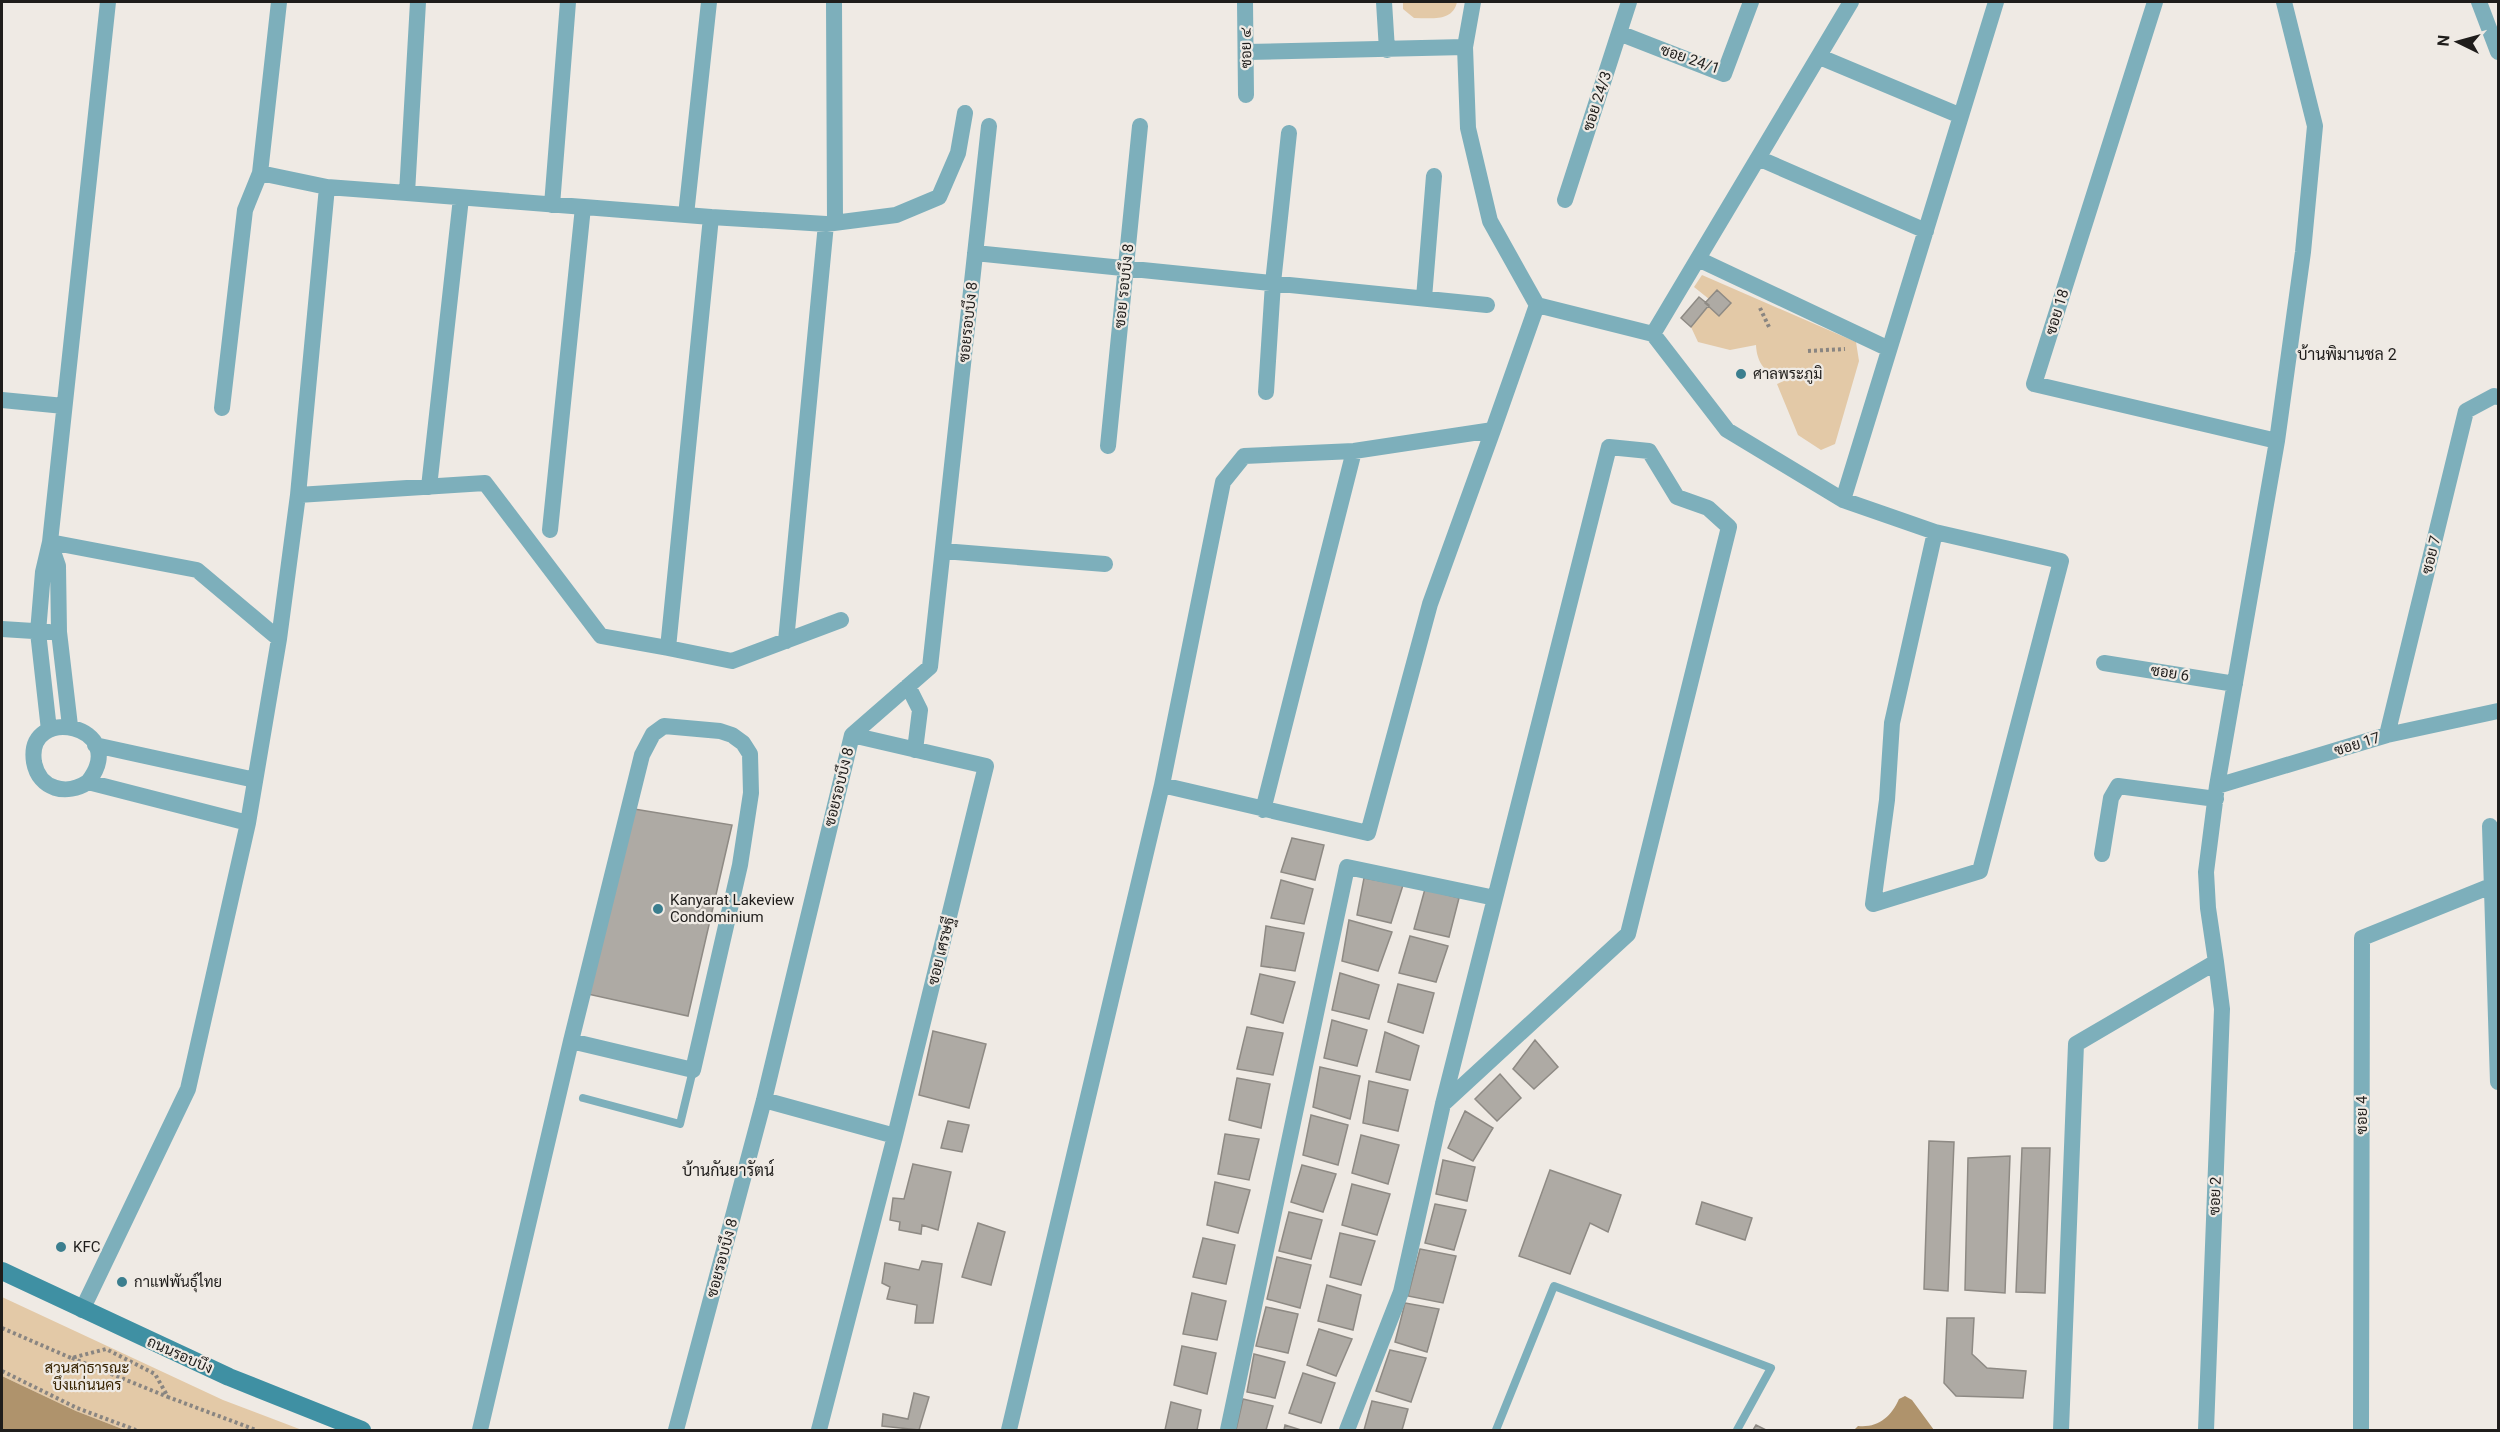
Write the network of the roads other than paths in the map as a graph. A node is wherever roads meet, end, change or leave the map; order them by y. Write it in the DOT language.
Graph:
graph roads {
  1 [pos="108,2"];
  2 [pos="279,2"];
  3 [pos="418,2"];
  4 [pos="568,2"];
  5 [pos="709,2"];
  6 [pos="834,2"];
  7 [pos="1245,2"];
  8 [pos="1384,2"];
  9 [pos="1473,2"];
  10 [pos="1629,2"];
  11 [pos="1751,2"];
  12 [pos="1851,2"];
  13 [pos="1996,2"];
  14 [pos="2155,2"];
  15 [pos="2284,2"];
  16 [pos="2479,2"];
  17 [pos="1619,33"];
  18 [pos="1465,47"];
  19 [pos="1387,50"];
  20 [pos="1246,52"];
  21 [pos="2499,52"];
  22 [pos="1820,57"];
  23 [pos="1246,95"];
  24 [pos="965,113"];
  25 [pos="1961,116"];
  26 [pos="989,126"];
  27 [pos="1140,126"];
  28 [pos="1289,133"];
  29 [pos="1758,158"];
  30 [pos="260,173"];
  31 [pos="1434,176"];
  32 [pos="327,188"];
  33 [pos="407,193"];
  34 [pos="461,198"];
  35 [pos="1565,200"];
  36 [pos="552,205"];
  37 [pos="583,207"];
  38 [pos="687,215"];
  39 [pos="711,218"];
  40 [pos="830,224"];
  41 [pos="1926,231"];
  42 [pos="975,253"];
  43 [pos="1698,259"];
  44 [pos="1125,268"];
  45 [pos="1274,283"];
  46 [pos="1424,298"];
  47 [pos="1538,304"];
  48 [pos="1487,305"];
  49 [pos="1653,334"];
  50 [pos="1889,349"];
  51 [pos="1266,392"];
  52 [pos="2499,397"];
  53 [pos="2,400"];
  54 [pos="64,406"];
  55 [pos="222,408"];
  56 [pos="1493,430"];
  57 [pos="2277,441"];
  58 [pos="1108,446"];
  59 [pos="1354,451"];
  60 [pos="429,487"];
  61 [pos="298,495"];
  62 [pos="1843,500"];
  63 [pos="549,530"];
  64 [pos="1935,532"];
  65 [pos="50,542"];
  66 [pos="943,551"];
  67 [pos="1105,564"];
  68 [pos="842,620"];
  69 [pos="2,629"];
  70 [pos="38,632"];
  71 [pos="59,632"];
  72 [pos="279,639"];
  73 [pos="786,641"];
  74 [pos="668,648"];
  75 [pos="2104,663"];
  76 [pos="2235,684"];
  77 [pos="908,686"];
  78 [pos="2499,711"];
  79 [pos="70,726"];
  80 [pos="49,730"];
  81 [pos="852,735"];
  82 [pos="2387,735"];
  83 [pos="95,745"];
  84 [pos="915,750"];
  85 [pos="255,780"];
  86 [pos="88,782"];
  87 [pos="1162,785"];
  88 [pos="2217,793"];
  89 [pos="1263,810"];
  90 [pos="248,823"];
  91 [pos="2490,826"];
  92 [pos="2102,854"];
  93 [pos="2491,886"];
  94 [pos="1495,898"];
  95 [pos="2216,962"];
  96 [pos="571,1041"];
  97 [pos="693,1070"];
  98 [pos="2499,1082"];
  99 [pos="583,1098"];
  100 [pos="764,1100"];
  101 [pos="1443,1104"];
  102 [pos="896,1136"];
  103 [pos="2,1271"];
  104 [pos="82,1311"];
  105 [pos="362,1431"];
  106 [pos="480,1431"];
  107 [pos="676,1431"];
  108 [pos="819,1431"];
  109 [pos="1009,1431"];
  110 [pos="1228,1431"];
  111 [pos="1347,1431"];
  112 [pos="1496,1431"];
  113 [pos="1737,1431"];
  114 [pos="2061,1431"];
  115 [pos="2206,1431"];
  116 [pos="2361,1431"];
  1 -- 54 [label="street"];
  2 -- 30 [label="street"];
  3 -- 33 [label="street"];
  4 -- 36 [label="street"];
  5 -- 38 [label="street"];
  6 -- 40 [label="street"];
  7 -- 20 [label="street, ซอย ๔"];
  8 -- 19 [label="street"];
  9 -- 18 [label="street"];
  10 -- 17 [label="street, ซอย 24/3"];
  11 -- 17 [label="street, ซอย 24/1"];
  12 -- 22 [label="street"];
  13 -- 25 [label="street"];
  14 -- 57 [label="street, ซอย 18"];
  15 -- 57 [label="street, ซอย 2"];
  16 -- 21 [label="street"];
  17 -- 35 [label="street, ซอย 24/3"];
  18 -- 19 [label="street"];
  18 -- 47 [label="street"];
  19 -- 20 [label="street"];
  20 -- 23 [label="street, ซอย ๔"];
  22 -- 25 [label="street"];
  22 -- 29 [label="street"];
  24 -- 40 [label="street"];
  25 -- 41 [label="street"];
  26 -- 42 [label="street, ซอยรอบบึง 8"];
  27 -- 44 [label="street, ซอย รอบบึง 8"];
  28 -- 45 [label="street"];
  29 -- 41 [label="street"];
  29 -- 43 [label="street"];
  30 -- 32 [label="street"];
  30 -- 55 [label="street"];
  31 -- 46 [label="street"];
  32 -- 33 [label="street"];
  32 -- 61 [label="street"];
  33 -- 34 [label="street"];
  34 -- 36 [label="street"];
  34 -- 60 [label="street"];
  36 -- 37 [label="street"];
  37 -- 38 [label="street"];
  37 -- 63 [label="street"];
  38 -- 39 [label="street"];
  39 -- 40 [label="street"];
  39 -- 74 [label="street"];
  40 -- 73 [label="street"];
  41 -- 50 [label="street"];
  42 -- 44 [label="street"];
  42 -- 66 [label="street, ซอยรอบบึง 8"];
  43 -- 49 [label="street"];
  43 -- 50 [label="street"];
  44 -- 45 [label="street"];
  44 -- 58 [label="street, ซอย รอบบึง 8"];
  45 -- 46 [label="street"];
  45 -- 51 [label="street"];
  46 -- 48 [label="street"];
  47 -- 49 [label="street"];
  47 -- 56 [label="street"];
  49 -- 62 [label="street"];
  50 -- 62 [label="street"];
  52 -- 82 [label="street, ซอย 7"];
  53 -- 54 [label="street"];
  54 -- 65 [label="street"];
  56 -- 59 [label="street"];
  56 -- 89 [label="street"];
  57 -- 76 [label="street, ซอย 2"];
  59 -- 87 [label="street"];
  59 -- 89 [label="street"];
  60 -- 61 [label="street"];
  60 -- 74 [label="street"];
  61 -- 72 [label="street"];
  62 -- 64 [label="street"];
  64 -- 64 [label="street"];
  65 -- 70 [label="street"];
  65 -- 71 [label="street"];
  65 -- 72 [label="street"];
  66 -- 67 [label="street"];
  66 -- 77 [label="street, ซอยรอบบึง 8"];
  68 -- 73 [label="street"];
  69 -- 70 [label="street"];
  70 -- 71 [label="street"];
  70 -- 80 [label="street"];
  71 -- 79 [label="street"];
  72 -- 85 [label="street"];
  73 -- 74 [label="street"];
  75 -- 76 [label="street, ซอย 6"];
  76 -- 88 [label="street, ซอย 2"];
  77 -- 81 [label="street, ซอยรอบบึง 8"];
  77 -- 84 [label="street"];
  78 -- 82 [label="street, ซอย 17"];
  79 -- 80 [label="street"];
  79 -- 83 [label="street"];
  80 -- 86 [label="street"];
  81 -- 84 [label="street"];
  81 -- 100 [label="street, ซอยรอบบึง 8"];
  82 -- 88 [label="street, ซอย 17"];
  83 -- 85 [label="street"];
  83 -- 86 [label="street"];
  84 -- 102 [label="street, ซอย เศรษฐี"];
  85 -- 90 [label="street"];
  86 -- 90 [label="street"];
  87 -- 89 [label="street"];
  87 -- 109 [label="street"];
  88 -- 92 [label="street"];
  88 -- 95 [label="street, ซอย 2"];
  90 -- 104 [label="street"];
  91 -- 93 [label="street"];
  93 -- 98 [label="street"];
  93 -- 116 [label="street, ซอย 4"];
  94 -- 101 [label="street"];
  94 -- 101 [label="street"];
  94 -- 110 [label="street"];
  95 -- 114 [label="street"];
  95 -- 115 [label="street, ซอย 2"];
  96 -- 97 [label="street"];
  96 -- 97 [label="street"];
  96 -- 106 [label="street"];
  97 -- 99 [label="lane"];
  100 -- 102 [label="street"];
  100 -- 107 [label="street, ซอยรอบบึง 8"];
  101 -- 111 [label="street"];
  102 -- 108 [label="street, ซอย เศรษฐี"];
  103 -- 104 [label="street, ถนนรอบบึง"];
  104 -- 105 [label="street, ถนนรอบบึง"];
  112 -- 113 [label="lane"];
}
